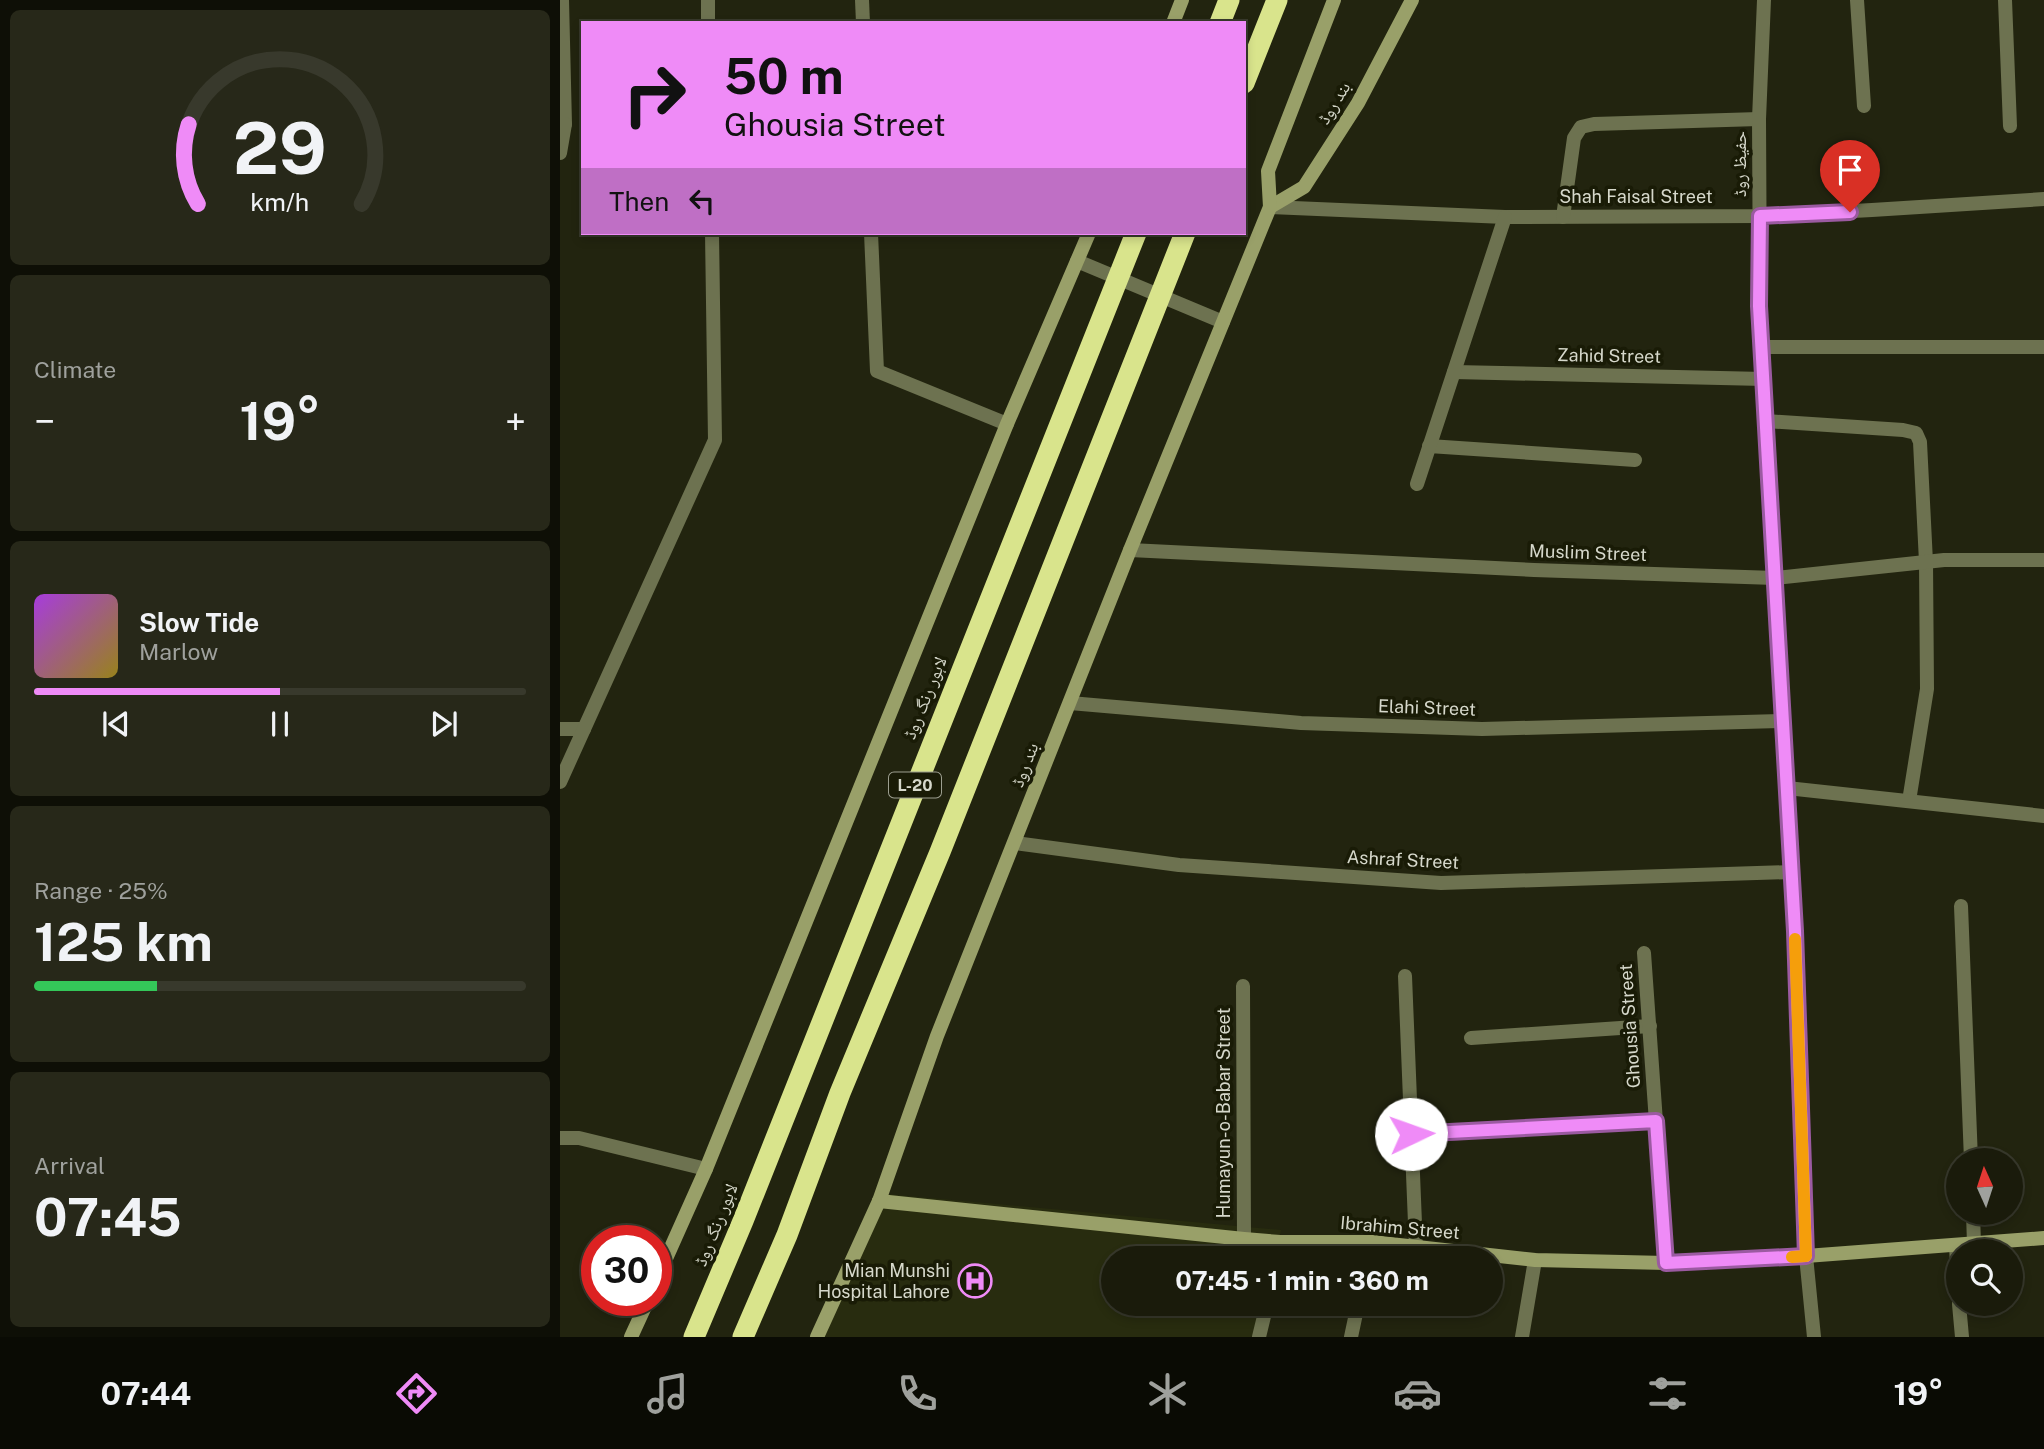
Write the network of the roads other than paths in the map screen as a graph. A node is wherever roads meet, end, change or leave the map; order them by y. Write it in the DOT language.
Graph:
graph roads {
  1 [pos="562,0"];
  2 [pos="708,0"];
  3 [pos="862,0"];
  4 [pos="1182,0"];
  5 [pos="1230,0"];
  6 [pos="1277,0"];
  7 [pos="1335,0"];
  8 [pos="1412,0"];
  9 [pos="1764,0"];
  10 [pos="1857,0"];
  11 [pos="2005,0"];
  12 [pos="708,21"];
  13 [pos="863,21"];
  14 [pos="1174,21"];
  15 [pos="1221,21"];
  16 [pos="1246,78"];
  17 [pos="1864,106"];
  18 [pos="1759,119"];
  19 [pos="563,124"];
  20 [pos="2010,126"];
  21 [pos="560,153"];
  22 [pos="2044,198"];
  23 [pos="1270,207"];
  24 [pos="1760,216"];
  25 [pos="1505,217"];
  26 [pos="1563,217"];
  27 [pos="712,235"];
  28 [pos="871,235"];
  29 [pos="1087,235"];
  30 [pos="1135,235"];
  31 [pos="1184,235"];
  32 [pos="1077,261"];
  33 [pos="1223,323"];
  34 [pos="1762,347"];
  35 [pos="2044,347"];
  36 [pos="1454,372"];
  37 [pos="1764,379"];
  38 [pos="1766,421"];
  39 [pos="1007,424"];
  40 [pos="1429,446"];
  41 [pos="1634,460"];
  42 [pos="1417,484"];
  43 [pos="1129,550"];
  44 [pos="2044,560"];
  45 [pos="1926,562"];
  46 [pos="1775,578"];
  47 [pos="1070,703"];
  48 [pos="1783,721"];
  49 [pos="560,729"];
  50 [pos="584,729"];
  51 [pos="560,782"];
  52 [pos="1787,788"];
  53 [pos="1909,801"];
  54 [pos="2044,816"];
  55 [pos="1015,843"];
  56 [pos="1791,872"];
  57 [pos="1961,906"];
  58 [pos="1644,953"];
  59 [pos="1405,976"];
  60 [pos="1243,986"];
  61 [pos="1650,1026"];
  62 [pos="1471,1038"];
  63 [pos="1656,1121"];
  64 [pos="1411,1134"];
  65 [pos="560,1138"];
  66 [pos="1971,1148"];
  67 [pos="706,1169"];
  68 [pos="879,1202"];
  69 [pos="2044,1238"];
  70 [pos="1244,1239"];
  71 [pos="2023,1240"];
  72 [pos="1280,1242"];
  73 [pos="1372,1242"];
  74 [pos="672,1245"];
  75 [pos="1279,1246"];
  76 [pos="1371,1246"];
  77 [pos="1401,1246"];
  78 [pos="1416,1246"];
  79 [pos="1946,1246"];
  80 [pos="1806,1256"];
  81 [pos="1503,1257"];
  82 [pos="1535,1260"];
  83 [pos="1666,1263"];
  84 [pos="641,1316"];
  85 [pos="1264,1316"];
  86 [pos="1355,1316"];
  87 [pos="1960,1316"];
  88 [pos="631,1337"];
  89 [pos="694,1337"];
  90 [pos="743,1337"];
  91 [pos="817,1337"];
  92 [pos="1259,1337"];
  93 [pos="1351,1337"];
  94 [pos="1522,1337"];
  95 [pos="1814,1337"];
  96 [pos="1962,1337"];
  1 -- 19 [label="street"];
  2 -- 12 [label="street"];
  3 -- 13 [label="street"];
  4 -- 14 [label="main road"];
  5 -- 15 [label="highway"];
  6 -- 16 [label="highway"];
  7 -- 23 [label="main road, بند روڈ"];
  8 -- 23 [label="main road, بند روڈ"];
  9 -- 18 [label="street, حفیظ روڈ"];
  10 -- 17 [label="street"];
  11 -- 20 [label="street"];
  18 -- 24 [label="street, حفیظ روڈ"];
  18 -- 26 [label="street"];
  19 -- 21 [label="street"];
  22 -- 24 [label="street, Shah Faisal Street"];
  23 -- 25 [label="street, Shah Faisal Street"];
  23 -- 33 [label="main road, بند روڈ"];
  24 -- 26 [label="street, Shah Faisal Street"];
  24 -- 34 [label="street, حفیظ روڈ"];
  25 -- 26 [label="street, Shah Faisal Street"];
  25 -- 36 [label="street"];
  27 -- 50 [label="street"];
  28 -- 39 [label="street"];
  29 -- 32 [label="main road"];
  30 -- 89 [label="highway, لاہور رنگ روڈ / L-20, bridge"];
  31 -- 90 [label="highway, L-20, bridge"];
  32 -- 33 [label="street"];
  32 -- 39 [label="main road"];
  33 -- 43 [label="main road, بند روڈ"];
  34 -- 35 [label="street"];
  34 -- 37 [label="street, حفیظ روڈ"];
  36 -- 37 [label="street, Zahid Street"];
  36 -- 40 [label="street"];
  37 -- 38 [label="street, حفیظ روڈ"];
  38 -- 45 [label="street"];
  38 -- 46 [label="street, حفیظ روڈ"];
  39 -- 67 [label="main road"];
  40 -- 41 [label="street"];
  40 -- 42 [label="street"];
  43 -- 46 [label="street, Muslim Street"];
  43 -- 47 [label="main road, بند روڈ"];
  44 -- 45 [label="street, Muslim Street"];
  45 -- 46 [label="street, Muslim Street"];
  45 -- 53 [label="street"];
  46 -- 48 [label="street, حفیظ روڈ"];
  47 -- 48 [label="street, Elahi Street"];
  47 -- 55 [label="main road, بند روڈ"];
  48 -- 52 [label="street, حفیظ روڈ"];
  49 -- 50 [label="street"];
  50 -- 51 [label="street"];
  52 -- 53 [label="street"];
  52 -- 56 [label="street, حفیظ روڈ"];
  53 -- 54 [label="street"];
  55 -- 56 [label="street, Ashraf Street"];
  55 -- 68 [label="main road, بند روڈ"];
  56 -- 80 [label="street, حفیظ روڈ"];
  57 -- 66 [label="street"];
  58 -- 61 [label="street, Ghousia Street"];
  59 -- 64 [label="street"];
  60 -- 70 [label="street, Humayun-o-Babar Street"];
  61 -- 62 [label="street"];
  61 -- 63 [label="street, Ghousia Street"];
  63 -- 64 [label="street"];
  63 -- 83 [label="street, Ghousia Street"];
  64 -- 78 [label="street"];
  65 -- 67 [label="street"];
  67 -- 74 [label="main road"];
  68 -- 70 [label="main road, Ibrahim Street"];
  68 -- 91 [label="main road, بند روڈ"];
  69 -- 71 [label="main road, Ibrahim Street"];
  70 -- 72 [label="main road, Ibrahim Street"];
  72 -- 73 [label="main road, Ibrahim Street"];
  72 -- 75 [label="street"];
  73 -- 76 [label="street"];
  73 -- 77 [label="main road, Ibrahim Street"];
  79 -- 80 [label="main road, Ibrahim Street"];
  80 -- 83 [label="main road, Ibrahim Street"];
  80 -- 95 [label="street, حفیظ روڈ"];
  81 -- 82 [label="main road, Ibrahim Street"];
  82 -- 83 [label="main road, Ibrahim Street"];
  82 -- 94 [label="street"];
  84 -- 88 [label="main road"];
  85 -- 92 [label="street"];
  86 -- 93 [label="street"];
  87 -- 96 [label="street"];
}
